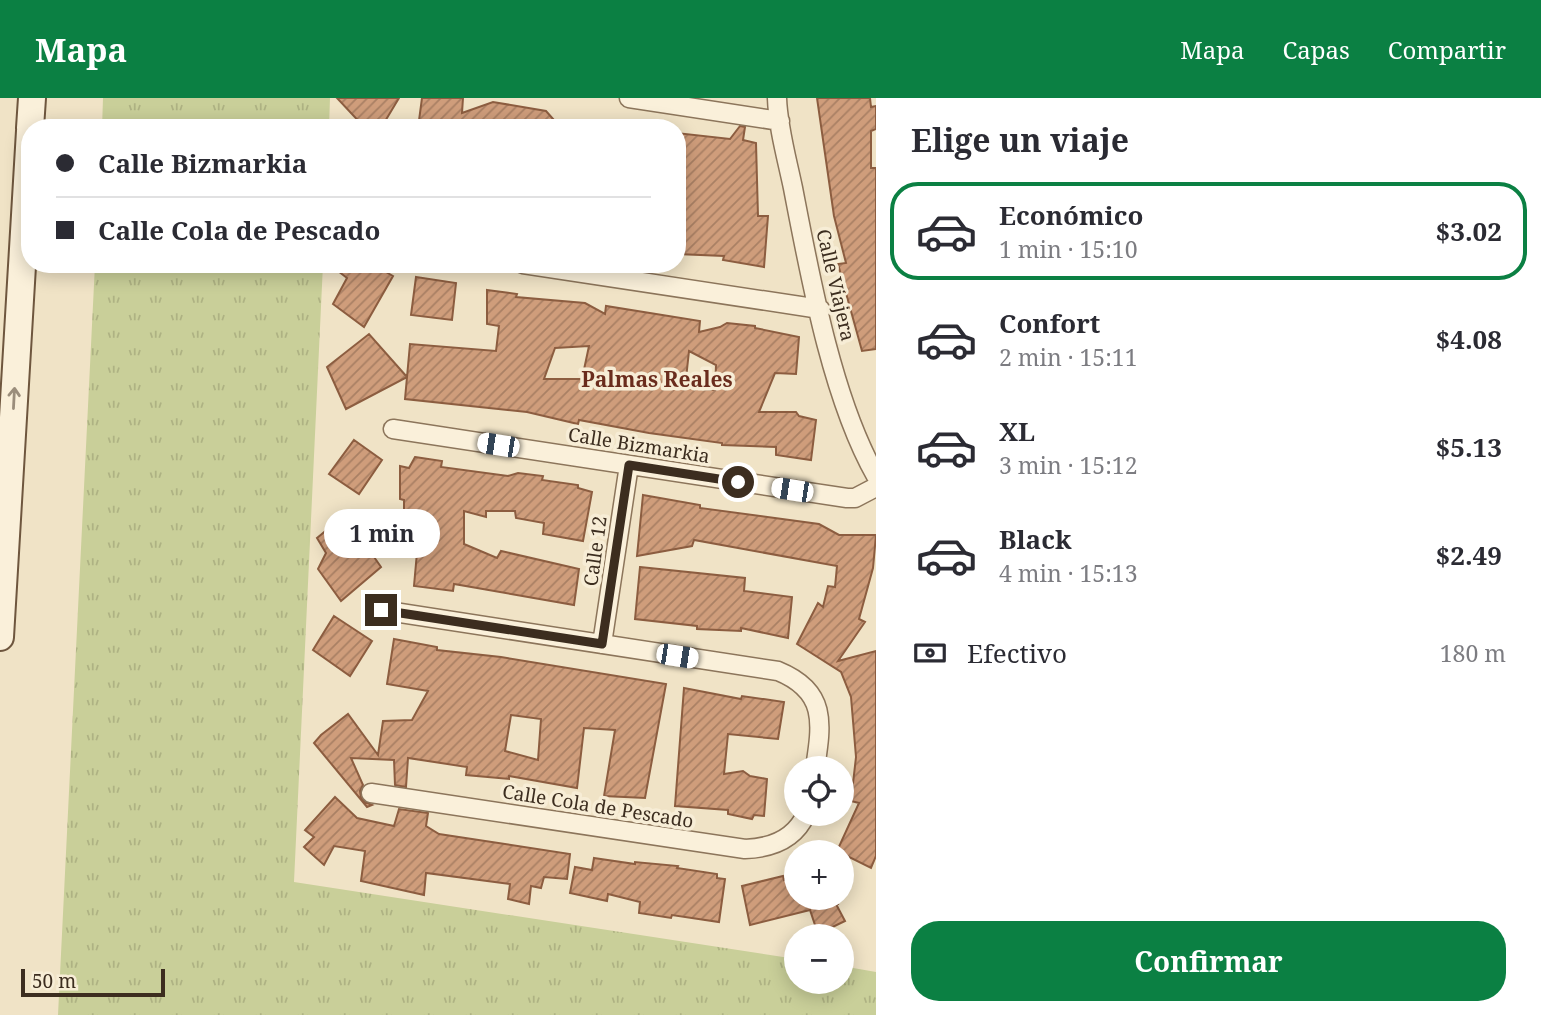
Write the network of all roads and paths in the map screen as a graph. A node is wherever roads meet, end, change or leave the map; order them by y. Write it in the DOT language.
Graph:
graph roads {
  1 [pos="32,98"];
  2 [pos="629,98"];
  3 [pos="777,98"];
  4 [pos="31,119"];
  5 [pos="780,121"];
  6 [pos="21,273"];
  7 [pos="582,273"];
  8 [pos="820,309"];
  9 [pos="394,429"];
  10 [pos="629,465"];
  11 [pos="876,476"];
  12 [pos="876,487"];
  13 [pos="381,610"];
  14 [pos="0,637"];
  15 [pos="602,644"];
  16 [pos="816,756"];
  17 [pos="371,793"];
  18 [pos="799,826"];
  1 -- 4 [label="main road"];
  2 -- 5 [label="street"];
  3 -- 5 [label="street, Calle Viajera"];
  5 -- 8 [label="street, Calle Viajera"];
  14 -- 6 [label="main road, one-way"];
  7 -- 8 [label="street"];
  8 -- 11 [label="street, Calle Viajera"];
  9 -- 10 [label="street, Calle Bizmarkia"];
  10 -- 12 [label="street, Calle Bizmarkia"];
  10 -- 15 [label="street, Calle 12"];
  13 -- 15 [label="street"];
  15 -- 16 [label="street"];
  17 -- 18 [label="street, Calle Cola de Pescado"];
}
